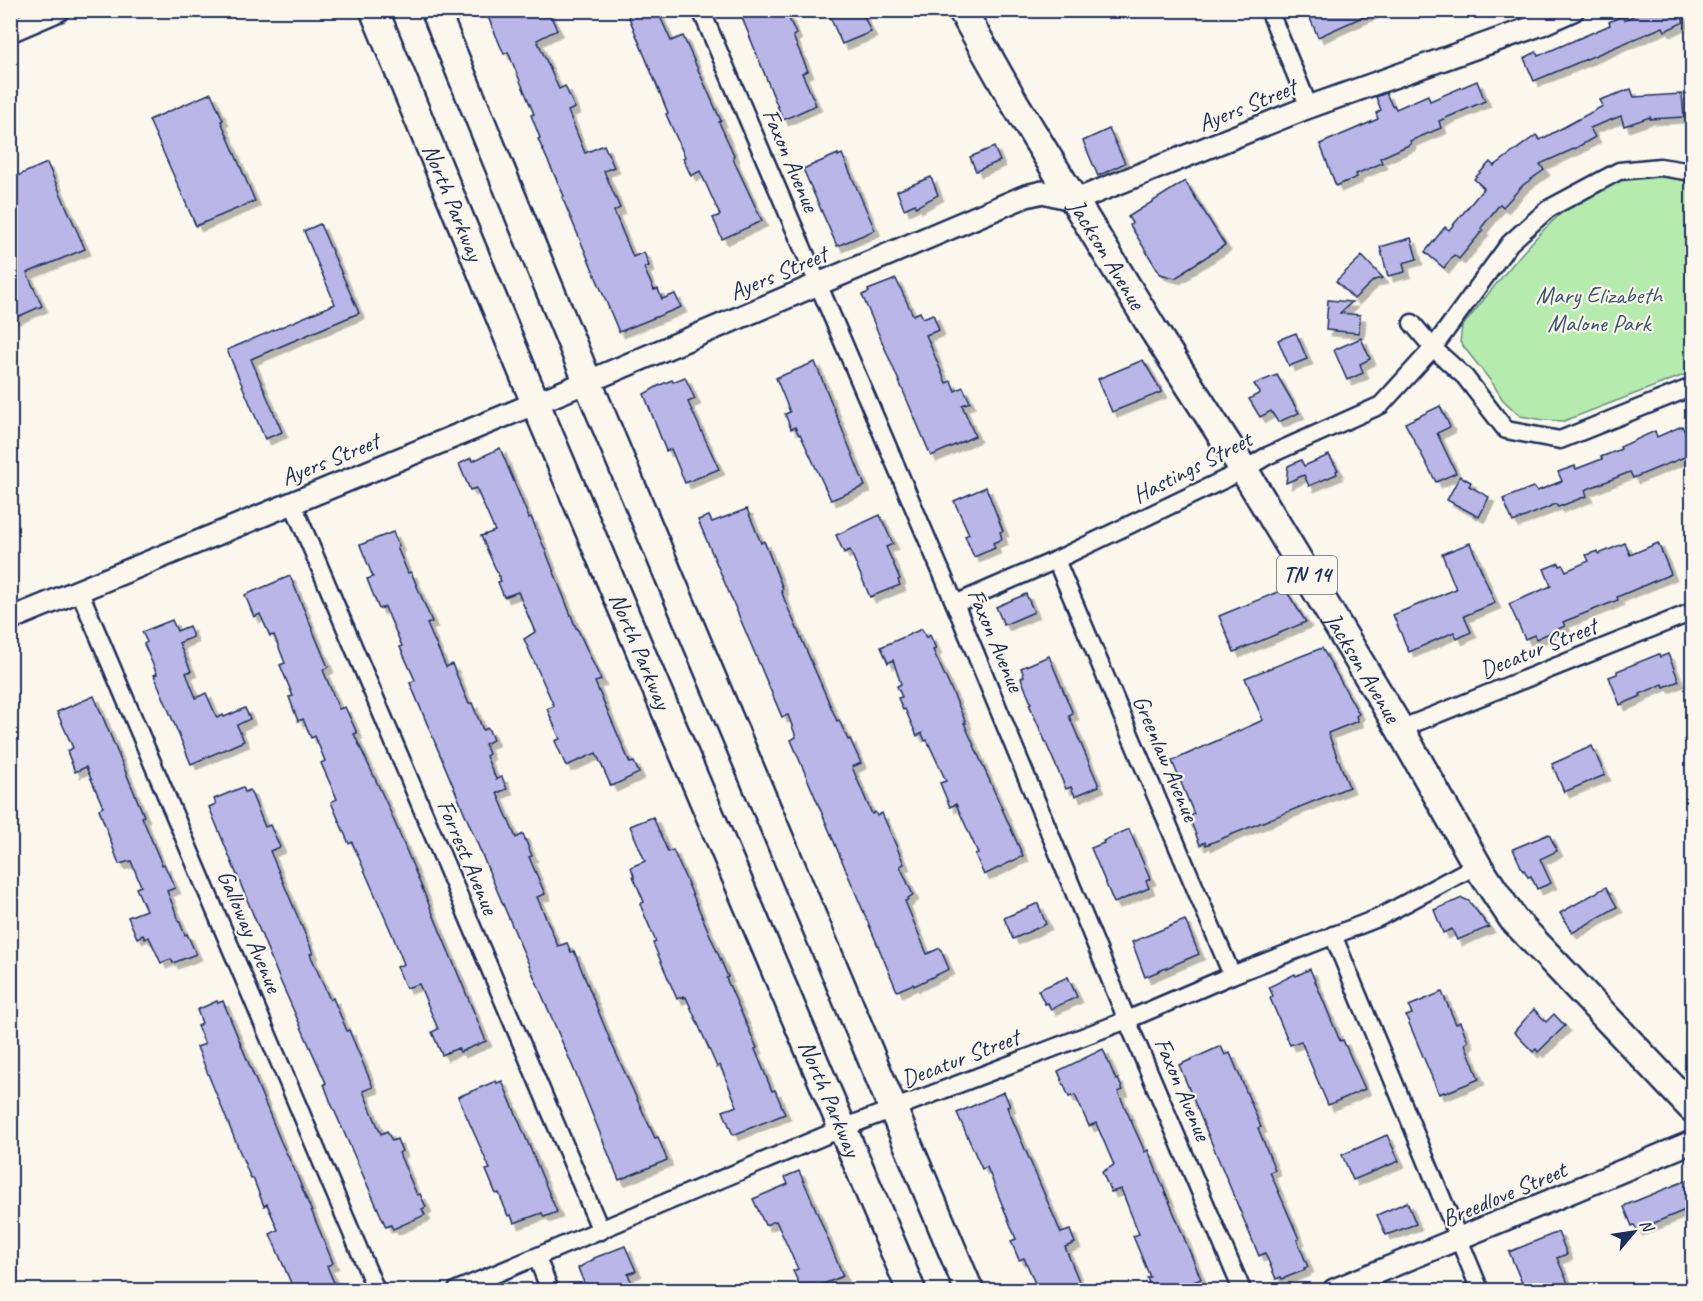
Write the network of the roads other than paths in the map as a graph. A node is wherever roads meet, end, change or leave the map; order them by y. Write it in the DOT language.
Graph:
graph roads {
  1 [pos="59,10"];
  2 [pos="374,10"];
  3 [pos="435,10"];
  4 [pos="701,10"];
  5 [pos="962,10"];
  6 [pos="1269,10"];
  7 [pos="1573,10"];
  8 [pos="10,31"];
  9 [pos="1310,107"];
  10 [pos="1692,172"];
  11 [pos="1076,200"];
  12 [pos="817,284"];
  13 [pos="1412,323"];
  14 [pos="1433,348"];
  15 [pos="587,382"];
  16 [pos="1692,387"];
  17 [pos="535,402"];
  18 [pos="1244,470"];
  19 [pos="292,502"];
  20 [pos="1056,560"];
  21 [pos="79,590"];
  22 [pos="955,604"];
  23 [pos="1692,612"];
  24 [pos="10,619"];
  25 [pos="1400,729"];
  26 [pos="1478,865"];
  27 [pos="1333,935"];
  28 [pos="1232,975"];
  29 [pos="1128,1020"];
  30 [pos="1692,1108"];
  31 [pos="893,1109"];
  32 [pos="843,1128"];
  33 [pos="1692,1142"];
  34 [pos="601,1232"];
  35 [pos="1458,1240"];
  36 [pos="537,1258"];
  37 [pos="376,1290"];
  38 [pos="457,1290"];
  39 [pos="550,1290"];
  40 [pos="911,1290"];
  41 [pos="969,1290"];
  42 [pos="1242,1290"];
  43 [pos="1334,1290"];
  44 [pos="1480,1290"];
  1 -- 8 [label="street"];
  2 -- 17 [label="main road, North Parkway"];
  3 -- 15 [label="main road"];
  4 -- 12 [label="street, Faxon Avenue"];
  5 -- 11 [label="main road, Jackson Avenue / TN 14"];
  6 -- 9 [label="street"];
  7 -- 9 [label="street, Ayers Street"];
  9 -- 11 [label="street, Ayers Street"];
  10 -- 14 [label="street, Hastings Street"];
  11 -- 12 [label="street, Ayers Street"];
  11 -- 18 [label="main road, Jackson Avenue / TN 14"];
  12 -- 15 [label="street, Ayers Street"];
  12 -- 22 [label="street, Faxon Avenue"];
  13 -- 14 [label="street"];
  14 -- 16 [label="street"];
  14 -- 18 [label="street, Hastings Street"];
  15 -- 17 [label="street, Ayers Street"];
  15 -- 31 [label="main road"];
  17 -- 19 [label="street, Ayers Street"];
  17 -- 32 [label="main road, North Parkway"];
  18 -- 20 [label="street, Hastings Street"];
  18 -- 25 [label="main road, Jackson Avenue / TN 14"];
  19 -- 21 [label="street, Ayers Street"];
  19 -- 34 [label="street, Forrest Avenue"];
  20 -- 22 [label="street, Hastings Street"];
  20 -- 28 [label="street, Greenlaw Avenue"];
  21 -- 24 [label="street, Ayers Street"];
  21 -- 37 [label="street, Galloway Avenue"];
  22 -- 29 [label="street, Faxon Avenue"];
  23 -- 25 [label="street, Decatur Street"];
  25 -- 26 [label="main road, Jackson Avenue / TN 14"];
  26 -- 27 [label="street, Decatur Street"];
  26 -- 30 [label="main road, Jackson Avenue / TN 14"];
  27 -- 28 [label="street, Decatur Street"];
  27 -- 35 [label="street"];
  28 -- 29 [label="street, Decatur Street"];
  29 -- 31 [label="street, Decatur Street"];
  29 -- 42 [label="street, Faxon Avenue"];
  31 -- 32 [label="street, Decatur Street"];
  31 -- 41 [label="main road"];
  32 -- 34 [label="street, Decatur Street"];
  32 -- 40 [label="main road, North Parkway"];
  33 -- 35 [label="street, Breedlove Street"];
  34 -- 36 [label="street, Decatur Street"];
  35 -- 43 [label="street, Breedlove Street"];
  35 -- 44 [label="street"];
  36 -- 38 [label="street, Decatur Street"];
  36 -- 39 [label="street"];
}
